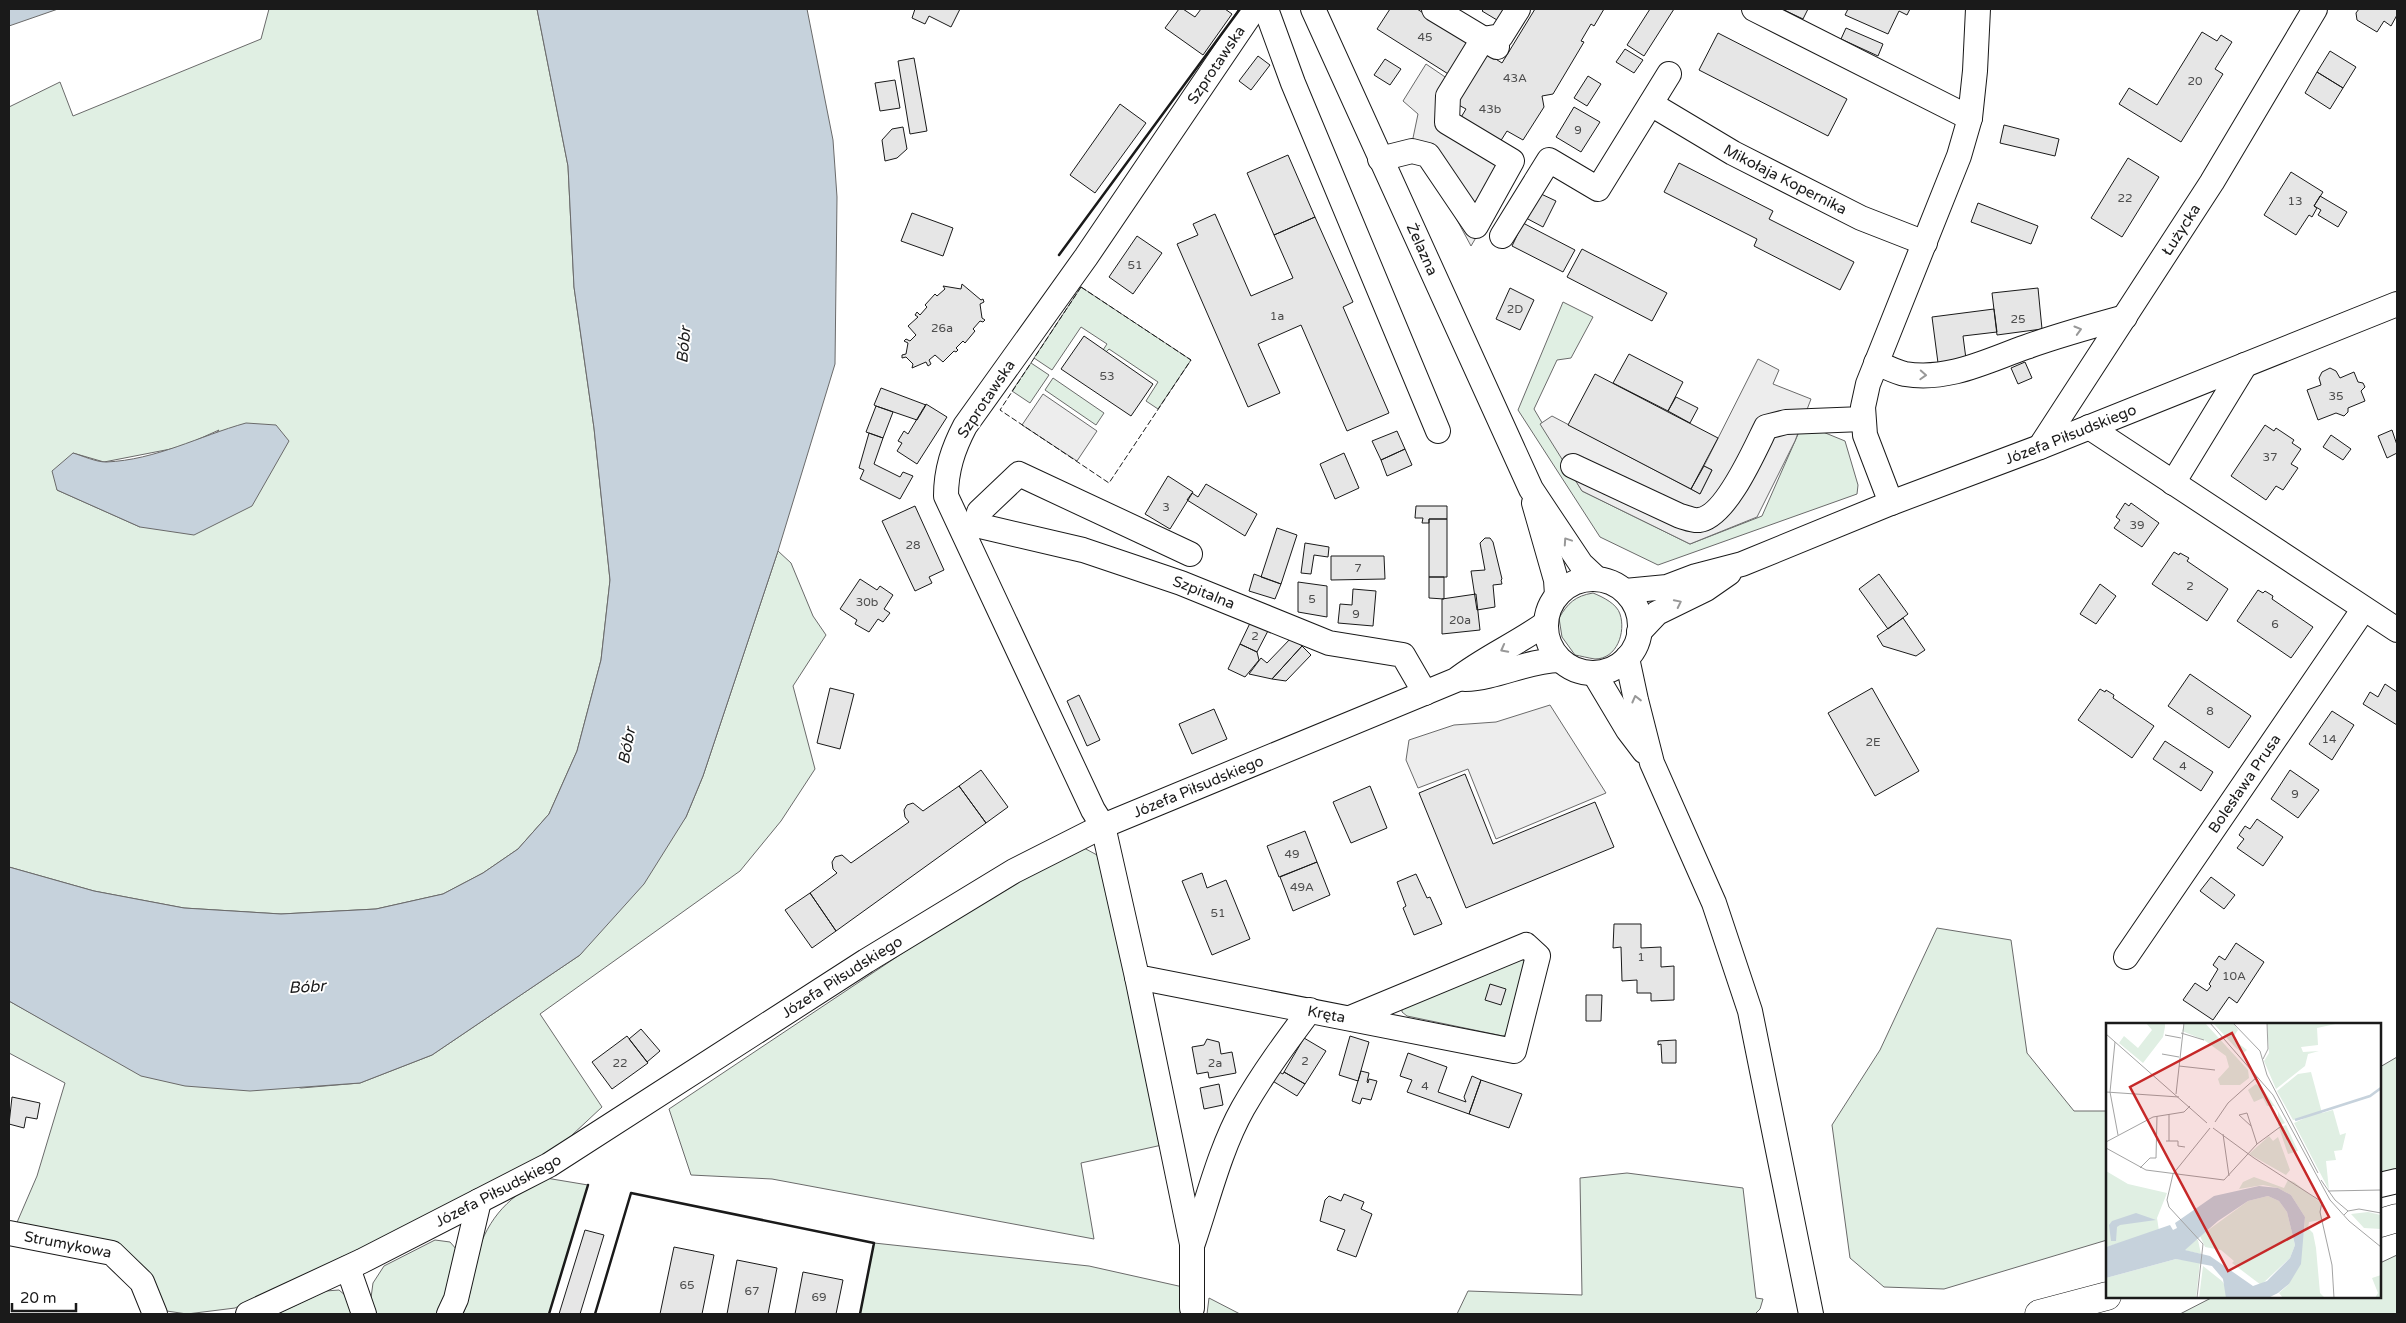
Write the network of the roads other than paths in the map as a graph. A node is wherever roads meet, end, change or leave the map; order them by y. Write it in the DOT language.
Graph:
graph roads {
  1 [pos="1254,9"];
  2 [pos="1266,9"];
  3 [pos="1314,9"];
  4 [pos="1434,9"];
  5 [pos="1518,9"];
  6 [pos="1754,9"];
  7 [pos="1978,9"];
  8 [pos="2315,9"];
  9 [pos="1491,44"];
  10 [pos="1669,74"];
  11 [pos="1651,104"];
  12 [pos="1970,118"];
  13 [pos="1380,159"];
  14 [pos="1502,236"];
  15 [pos="1925,243"];
  16 [pos="2397,304"];
  17 [pos="2125,317"];
  18 [pos="1876,363"];
  19 [pos="2245,364"];
  20 [pos="1863,420"];
  21 [pos="2089,427"];
  22 [pos="1438,431"];
  23 [pos="2040,447"];
  24 [pos="1573,466"];
  25 [pos="2173,483"];
  26 [pos="1531,489"];
  27 [pos="1891,503"];
  28 [pos="970,527"];
  29 [pos="1190,554"];
  30 [pos="1742,564"];
  31 [pos="1597,579"];
  32 [pos="1625,592"];
  33 [pos="1557,595"];
  34 [pos="2363,610"];
  35 [pos="1546,624"];
  36 [pos="2397,630"];
  37 [pos="1639,632"];
  38 [pos="1627,658"];
  39 [pos="1559,660"];
  40 [pos="1594,673"];
  41 [pos="1456,680"];
  42 [pos="1425,693"];
  43 [pos="1652,763"];
  44 [pos="1102,826"];
  45 [pos="2126,957"];
  46 [pos="1137,978"];
  47 [pos="1310,1010"];
  48 [pos="1350,1018"];
  49 [pos="2397,1180"];
  50 [pos="2381,1185"];
  51 [pos="479,1201"];
  52 [pos="2397,1218"];
  53 [pos="2381,1223"];
  54 [pos="9,1233"];
  55 [pos="1192,1244"];
  56 [pos="348,1268"];
  57 [pos="2106,1296"];
  58 [pos="1192,1308"];
  59 [pos="155,1314"];
  60 [pos="248,1314"];
  61 [pos="364,1314"];
  62 [pos="449,1314"];
  63 [pos="1811,1314"];
  64 [pos="2039,1314"];
  1 -- 28 [label="street, Szprotawska"];
  2 -- 22 [label="street"];
  3 -- 13 [label="street, Żelazna"];
  4 -- 9 [label="street"];
  5 -- 9 [label="street"];
  6 -- 12 [label="street"];
  7 -- 12 [label="street"];
  8 -- 17 [label="street, Łużycka"];
  9 -- 13 [label="street"];
  10 -- 11 [label="street"];
  11 -- 14 [label="street"];
  11 -- 15 [label="street, Mikołaja Kopernika"];
  12 -- 15 [label="street"];
  13 -- 26 [label="street, Żelazna"];
  15 -- 18 [label="street"];
  16 -- 19 [label="street, Józefa Piłsudskiego"];
  18 -- 17 [label="street, one-way"];
  17 -- 23 [label="street, Łużycka"];
  18 -- 20 [label="street"];
  19 -- 21 [label="street, Józefa Piłsudskiego"];
  19 -- 25 [label="street"];
  20 -- 24 [label="street"];
  20 -- 27 [label="street"];
  21 -- 23 [label="street, Józefa Piłsudskiego"];
  21 -- 25 [label="street"];
  23 -- 27 [label="street, Józefa Piłsudskiego"];
  25 -- 34 [label="street"];
  31 -- 26 [label="street, one-way"];
  26 -- 33 [label="street"];
  27 -- 30 [label="street, Józefa Piłsudskiego"];
  28 -- 29 [label="street"];
  28 -- 42 [label="street, Szpitalna"];
  28 -- 44 [label="street, Szprotawska"];
  30 -- 32 [label="street"];
  37 -- 30 [label="street, one-way"];
  31 -- 32 [label="street"];
  31 -- 33 [label="street"];
  32 -- 37 [label="street"];
  33 -- 35 [label="street"];
  34 -- 36 [label="street"];
  34 -- 45 [label="street, Bolesława Prusa"];
  35 -- 39 [label="street"];
  35 -- 41 [label="street, one-way"];
  37 -- 38 [label="street"];
  38 -- 40 [label="street"];
  43 -- 38 [label="street, one-way"];
  39 -- 40 [label="street"];
  39 -- 41 [label="street"];
  40 -- 43 [label="street"];
  41 -- 42 [label="street, Józefa Piłsudskiego"];
  42 -- 44 [label="street, Józefa Piłsudskiego"];
  43 -- 63 [label="street"];
  44 -- 46 [label="street"];
  44 -- 51 [label="street, Józefa Piłsudskiego"];
  46 -- 47 [label="street, Kręta"];
  46 -- 55 [label="street"];
  47 -- 48 [label="street, Kręta"];
  47 -- 55 [label="street"];
  48 -- 48 [label="street, Kręta"];
  49 -- 50 [label="street"];
  51 -- 56 [label="street, Józefa Piłsudskiego"];
  51 -- 62 [label="street"];
  52 -- 53 [label="main road"];
  54 -- 59 [label="street, Strumykowa"];
  55 -- 58 [label="street"];
  56 -- 60 [label="street, Józefa Piłsudskiego"];
  56 -- 61 [label="street"];
  57 -- 64 [label="main road"];
}
